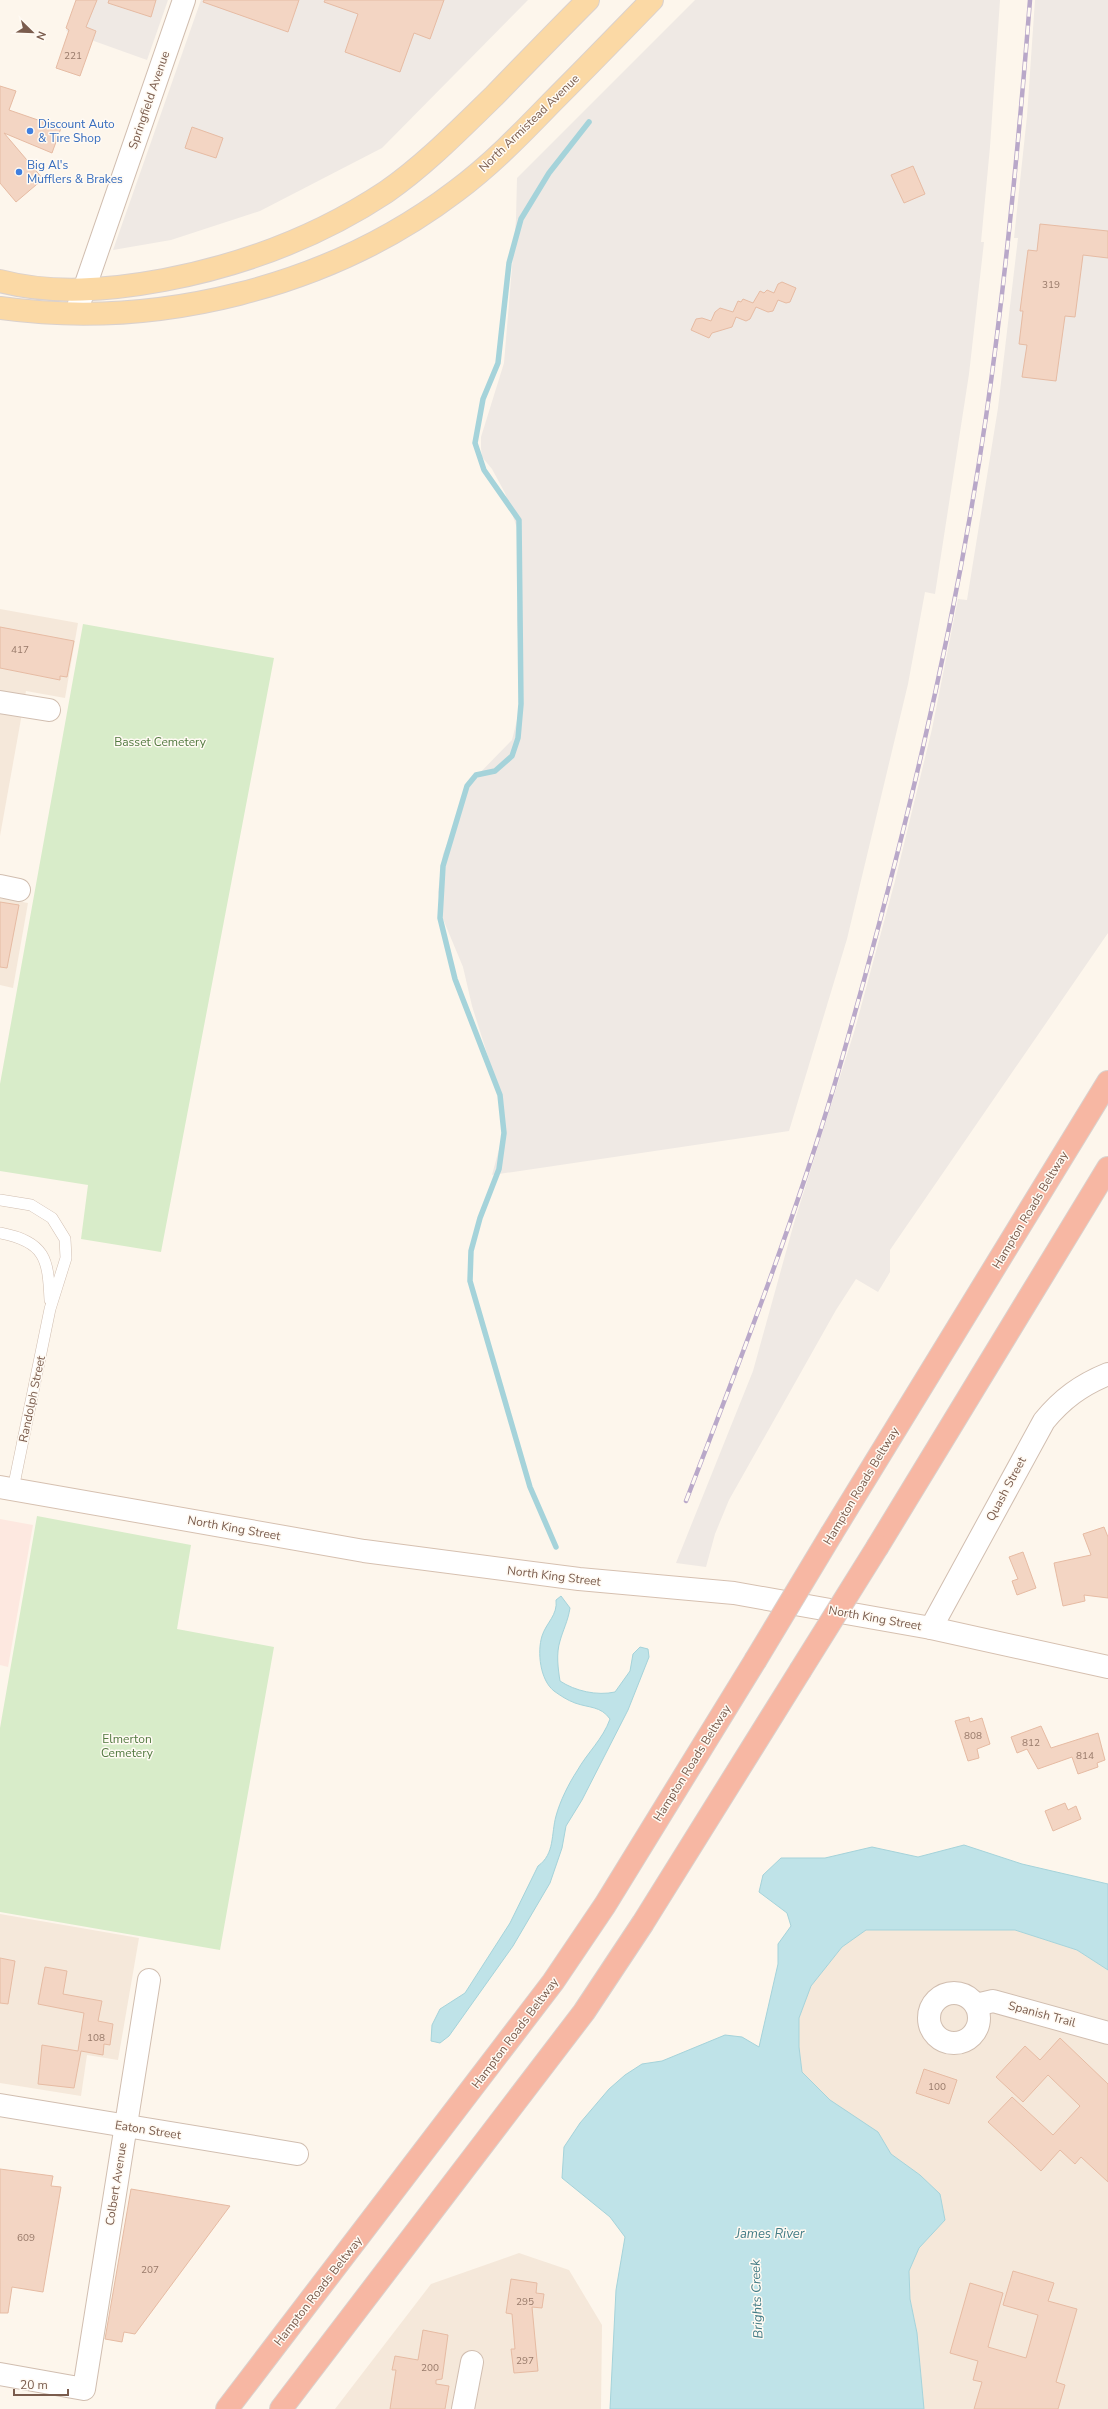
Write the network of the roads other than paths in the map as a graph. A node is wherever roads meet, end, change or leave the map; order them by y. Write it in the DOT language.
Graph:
graph roads {
  1 [pos="184,0"];
  2 [pos="588,0"];
  3 [pos="652,0"];
  4 [pos="0,281"];
  5 [pos="84,290"];
  6 [pos="0,308"];
  7 [pos="76,314"];
  8 [pos="0,702"];
  9 [pos="49,710"];
  10 [pos="1108,1082"];
  11 [pos="1108,1168"];
  12 [pos="0,1200"];
  13 [pos="0,1233"];
  14 [pos="50,1309"];
  15 [pos="1108,1374"];
  16 [pos="7,1488"];
  17 [pos="931,1628"];
  18 [pos="1108,1667"];
  19 [pos="149,1980"];
  20 [pos="976,2005"];
  21 [pos="1108,2033"];
  22 [pos="0,2105"];
  23 [pos="125,2127"];
  24 [pos="297,2154"];
  25 [pos="472,2362"];
  26 [pos="0,2374"];
  27 [pos="227,2409"];
  28 [pos="281,2409"];
  29 [pos="463,2409"];
  1 -- 5 [label="street, Springfield Avenue"];
  2 -- 5 [label="main road"];
  3 -- 7 [label="main road, North Armistead Avenue"];
  4 -- 5 [label="main road"];
  5 -- 7 [label="street, Springfield Avenue"];
  6 -- 7 [label="main road, North Armistead Avenue"];
  8 -- 9 [label="street"];
  10 -- 27 [label="highway, Hampton Roads Beltway, bridge"];
  11 -- 28 [label="highway, bridge"];
  12 -- 14 [label="lane"];
  13 -- 14 [label="lane"];
  14 -- 16 [label="lane, Randolph Street"];
  15 -- 17 [label="street, Quash Street"];
  16 -- 17 [label="street, North King Street"];
  17 -- 18 [label="street, North King Street"];
  19 -- 23 [label="street, Colbert Avenue"];
  20 -- 21 [label="street, Spanish Trail"];
  22 -- 23 [label="street, Eaton Street"];
  23 -- 24 [label="street, Eaton Street"];
  23 -- 26 [label="street, Colbert Avenue"];
  25 -- 29 [label="street"];
}
